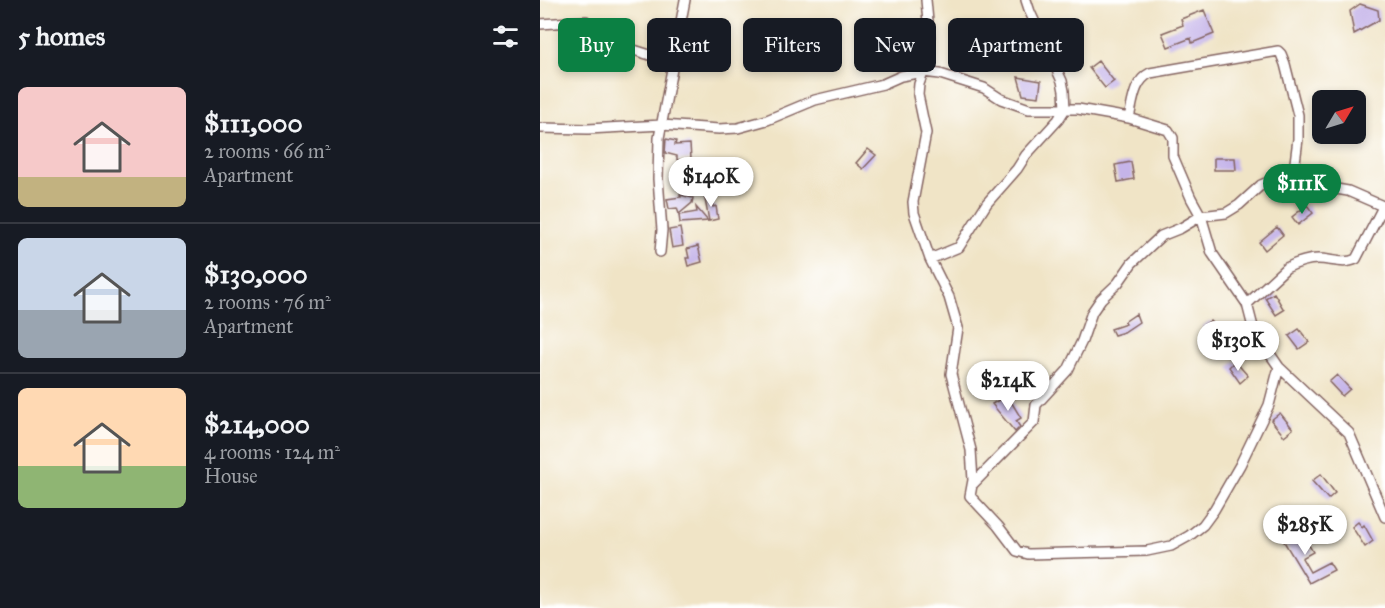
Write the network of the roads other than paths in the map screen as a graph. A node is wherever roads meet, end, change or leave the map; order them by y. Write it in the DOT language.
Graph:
graph roads {
  1 [pos="685,0"];
  2 [pos="926,0"];
  3 [pos="1026,0"];
  4 [pos="683,18"];
  5 [pos="928,18"];
  6 [pos="540,24"];
  7 [pos="647,54"];
  8 [pos="670,72"];
  9 [pos="923,72"];
  10 [pos="1065,109"];
  11 [pos="1129,118"];
  12 [pos="662,125"];
  13 [pos="540,128"];
  14 [pos="1293,178"];
  15 [pos="1384,207"];
  16 [pos="1202,216"];
  17 [pos="660,252"];
  18 [pos="930,259"];
  19 [pos="1247,304"];
  20 [pos="1279,367"];
  21 [pos="972,485"];
  22 [pos="1385,517"];
  1 -- 4 [label="street"];
  2 -- 5 [label="street"];
  3 -- 10 [label="street"];
  6 -- 7 [label="street"];
  8 -- 12 [label="street"];
  9 -- 10 [label="street"];
  9 -- 12 [label="street"];
  9 -- 18 [label="street"];
  10 -- 11 [label="street"];
  10 -- 18 [label="street"];
  11 -- 14 [label="street"];
  11 -- 16 [label="street"];
  12 -- 13 [label="street"];
  12 -- 17 [label="street"];
  14 -- 15 [label="street"];
  14 -- 16 [label="street"];
  15 -- 19 [label="street"];
  16 -- 19 [label="street"];
  16 -- 21 [label="street"];
  18 -- 21 [label="street"];
  19 -- 20 [label="street"];
  20 -- 21 [label="street"];
  20 -- 22 [label="street"];
}
